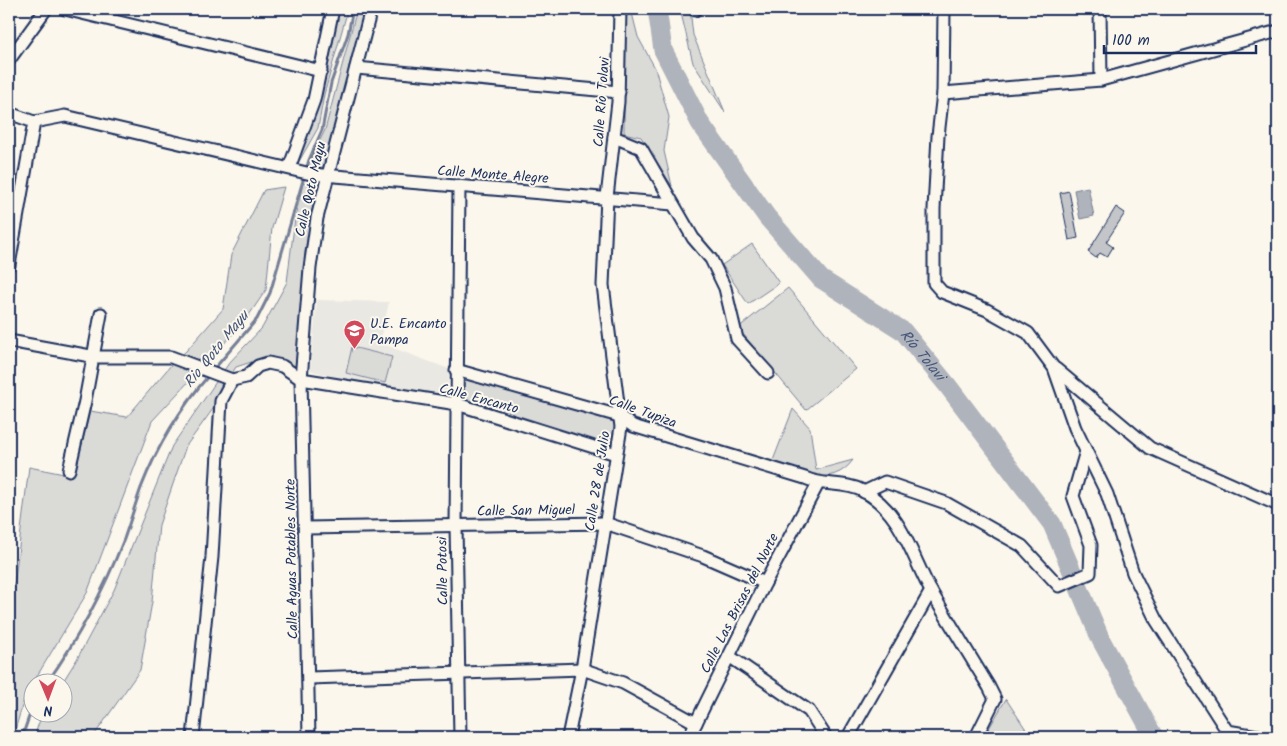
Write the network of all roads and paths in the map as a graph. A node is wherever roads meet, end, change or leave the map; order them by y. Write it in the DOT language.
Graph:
graph roads {
  1 [pos="46,9"];
  2 [pos="65,9"];
  3 [pos="332,9"];
  4 [pos="371,9"];
  5 [pos="620,9"];
  6 [pos="944,9"];
  7 [pos="1100,9"];
  8 [pos="1278,31"];
  9 [pos="9,60"];
  10 [pos="356,68"];
  11 [pos="321,71"];
  12 [pos="1101,80"];
  13 [pos="619,92"];
  14 [pos="943,93"];
  15 [pos="9,113"];
  16 [pos="34,122"];
  17 [pos="614,137"];
  18 [pos="293,169"];
  19 [pos="327,176"];
  20 [pos="459,186"];
  21 [pos="608,197"];
  22 [pos="673,204"];
  23 [pos="9,265"];
  24 [pos="101,314"];
  25 [pos="9,341"];
  26 [pos="93,357"];
  27 [pos="1054,368"];
  28 [pos="456,370"];
  29 [pos="768,372"];
  30 [pos="232,380"];
  31 [pos="301,380"];
  32 [pos="456,404"];
  33 [pos="619,416"];
  34 [pos="1086,450"];
  35 [pos="616,454"];
  36 [pos="69,470"];
  37 [pos="818,484"];
  38 [pos="864,492"];
  39 [pos="1278,505"];
  40 [pos="605,524"];
  41 [pos="456,526"];
  42 [pos="306,528"];
  43 [pos="764,584"];
  44 [pos="931,591"];
  45 [pos="729,656"];
  46 [pos="582,669"];
  47 [pos="459,674"];
  48 [pos="308,678"];
  49 [pos="696,723"];
  50 [pos="1229,734"];
  51 [pos="193,737"];
  52 [pos="309,737"];
  53 [pos="460,737"];
  54 [pos="568,737"];
  55 [pos="689,737"];
  56 [pos="826,737"];
  57 [pos="848,737"];
  58 [pos="976,737"];
  59 [pos="1264,737"];
  1 -- 9 [label="street"];
  2 -- 11 [label="street"];
  3 -- 11 [label="street"];
  4 -- 10 [label="street, Calle Qoto Mayu"];
  5 -- 13 [label="street, Calle Río Tolavi"];
  6 -- 14 [label="street"];
  7 -- 12 [label="street"];
  8 -- 12 [label="street"];
  10 -- 13 [label="street"];
  10 -- 19 [label="street, Calle Qoto Mayu"];
  11 -- 18 [label="street"];
  12 -- 14 [label="street"];
  13 -- 17 [label="street, Calle Río Tolavi"];
  14 -- 27 [label="street"];
  15 -- 16 [label="street"];
  16 -- 18 [label="street, Calle Monte Alegre"];
  16 -- 23 [label="street"];
  17 -- 21 [label="street, Calle Río Tolavi"];
  17 -- 22 [label="street"];
  18 -- 19 [label="street, Calle Monte Alegre"];
  19 -- 20 [label="street, Calle Monte Alegre"];
  19 -- 31 [label="street, Calle Qoto Mayu"];
  20 -- 21 [label="street, Calle Monte Alegre"];
  20 -- 28 [label="street, Calle Potosi"];
  21 -- 22 [label="street, Calle Monte Alegre"];
  21 -- 33 [label="street, Calle 28 de Julio"];
  22 -- 29 [label="street"];
  24 -- 26 [label="street"];
  25 -- 26 [label="street"];
  26 -- 30 [label="street"];
  26 -- 36 [label="street"];
  27 -- 34 [label="street"];
  27 -- 39 [label="street"];
  28 -- 32 [label="street, Calle Potosi"];
  28 -- 33 [label="street, Calle Tupiza"];
  30 -- 31 [label="street"];
  30 -- 51 [label="street"];
  31 -- 32 [label="street, Calle Encanto"];
  31 -- 42 [label="street, Calle Aguas Potables Norte"];
  32 -- 35 [label="street, Calle Encanto"];
  32 -- 41 [label="street, Calle Potosi"];
  33 -- 35 [label="street, Calle 28 de Julio"];
  33 -- 37 [label="street, Calle Tupiza"];
  34 -- 38 [label="street"];
  34 -- 50 [label="street"];
  35 -- 40 [label="street, Calle 28 de Julio"];
  37 -- 38 [label="street"];
  37 -- 43 [label="street, Calle Las Brisas del Norte"];
  38 -- 44 [label="street"];
  40 -- 41 [label="street, Calle San Miguel"];
  40 -- 43 [label="street, Calle San Miguel"];
  40 -- 46 [label="street, Calle 28 de Julio"];
  41 -- 42 [label="street, Calle San Miguel"];
  41 -- 47 [label="street, Calle Potosi"];
  42 -- 48 [label="street, Calle Aguas Potables Norte"];
  43 -- 45 [label="street, Calle Las Brisas del Norte"];
  44 -- 57 [label="street"];
  44 -- 58 [label="street"];
  45 -- 49 [label="street, Calle Las Brisas del Norte"];
  45 -- 56 [label="street"];
  46 -- 47 [label="street"];
  46 -- 49 [label="street"];
  46 -- 54 [label="street, Calle 28 de Julio"];
  47 -- 48 [label="street"];
  47 -- 53 [label="street, Calle Potosi"];
  48 -- 52 [label="street, Calle Aguas Potables Norte"];
  49 -- 55 [label="street, Calle Las Brisas del Norte"];
  50 -- 59 [label="street"];
}
